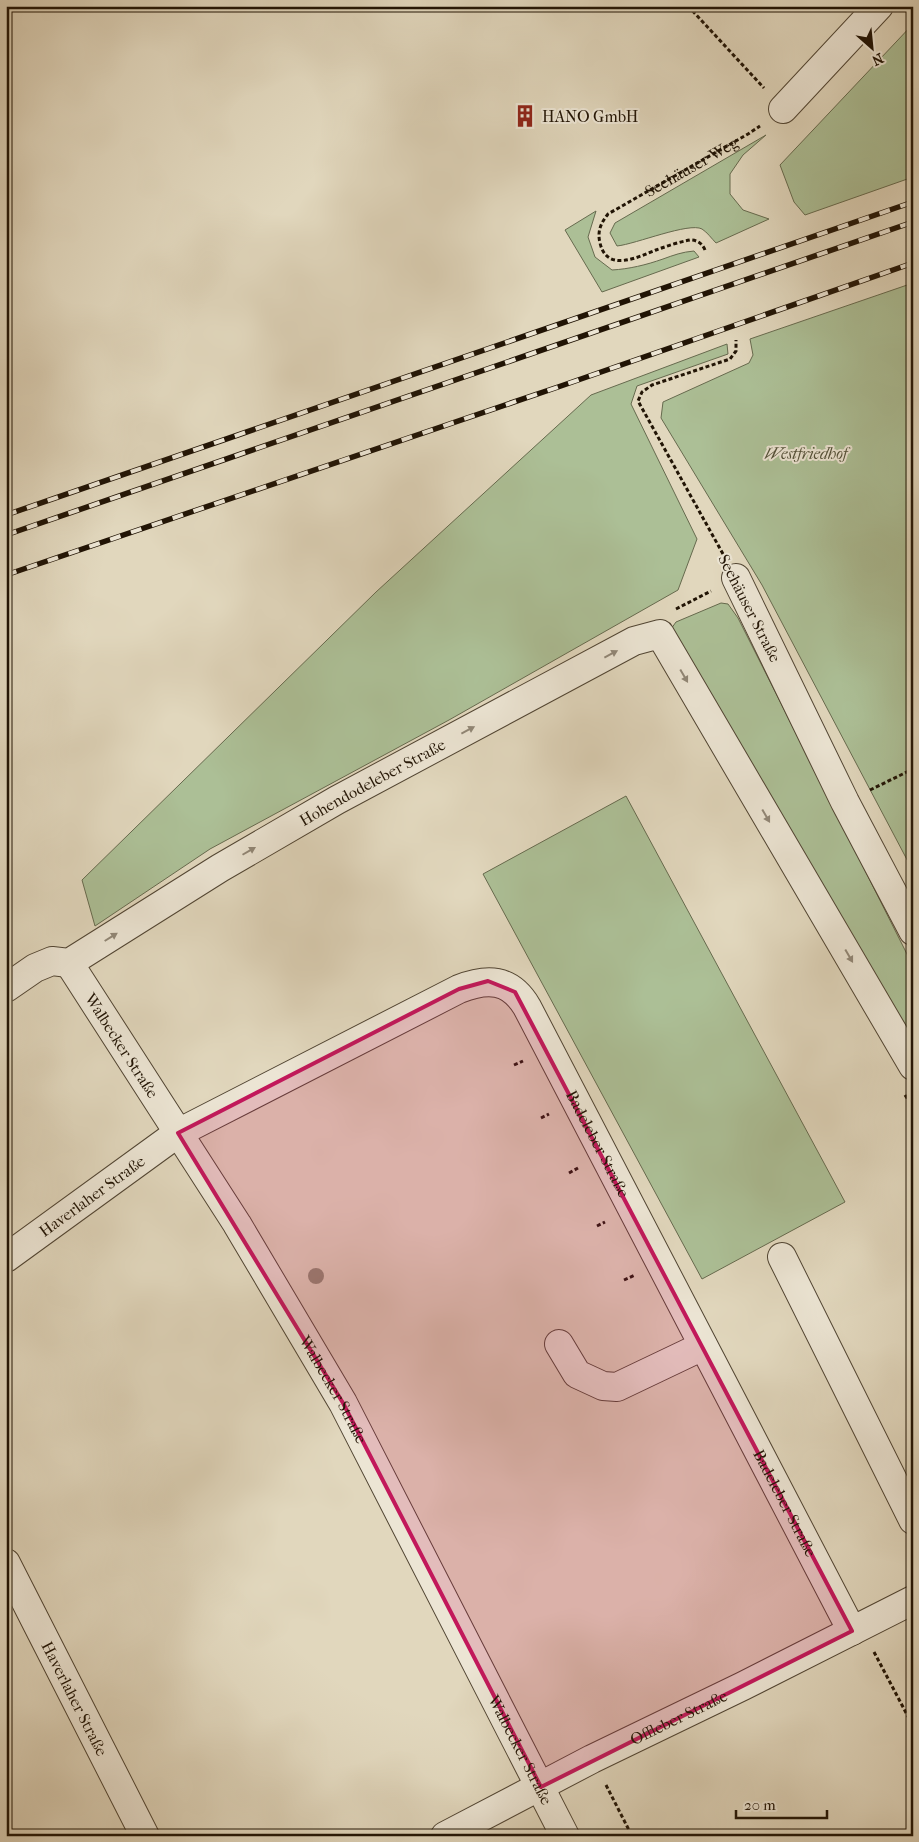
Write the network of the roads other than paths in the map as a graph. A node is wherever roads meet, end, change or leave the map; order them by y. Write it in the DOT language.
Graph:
graph roads {
  1 [pos="879,6"];
  2 [pos="783,109"];
  3 [pos="736,578"];
  4 [pos="913,931"];
  5 [pos="69,962"];
  6 [pos="6,988"];
  7 [pos="913,1066"];
  8 [pos="178,1133"];
  9 [pos="782,1257"];
  10 [pos="6,1258"];
  11 [pos="559,1344"];
  12 [pos="703,1346"];
  13 [pos="913,1520"];
  14 [pos="6,1563"];
  15 [pos="913,1600"];
  16 [pos="857,1629"];
  17 [pos="541,1787"];
  18 [pos="145,1836"];
  19 [pos="445,1836"];
  20 [pos="566,1836"];
  1 -- 2 [label="street"];
  3 -- 4 [label="street, Seehäuser Straße"];
  5 -- 6 [label="street, Hohendodeleber Straße"];
  5 -- 7 [label="street, Hohendodeleber Straße, one-way"];
  5 -- 8 [label="street, Walbecker Straße"];
  8 -- 10 [label="street, Haverlaher Straße"];
  8 -- 12 [label="street, Badeleber Straße"];
  8 -- 17 [label="street, Walbecker Straße"];
  9 -- 13 [label="street"];
  11 -- 12 [label="street"];
  12 -- 16 [label="street, Badeleber Straße"];
  14 -- 18 [label="street, Haverlaher Straße"];
  15 -- 16 [label="street, Offleber Straße"];
  16 -- 17 [label="street, Offleber Straße"];
  17 -- 19 [label="street, Offleber Straße"];
  17 -- 20 [label="street, Walbecker Straße"];
}
